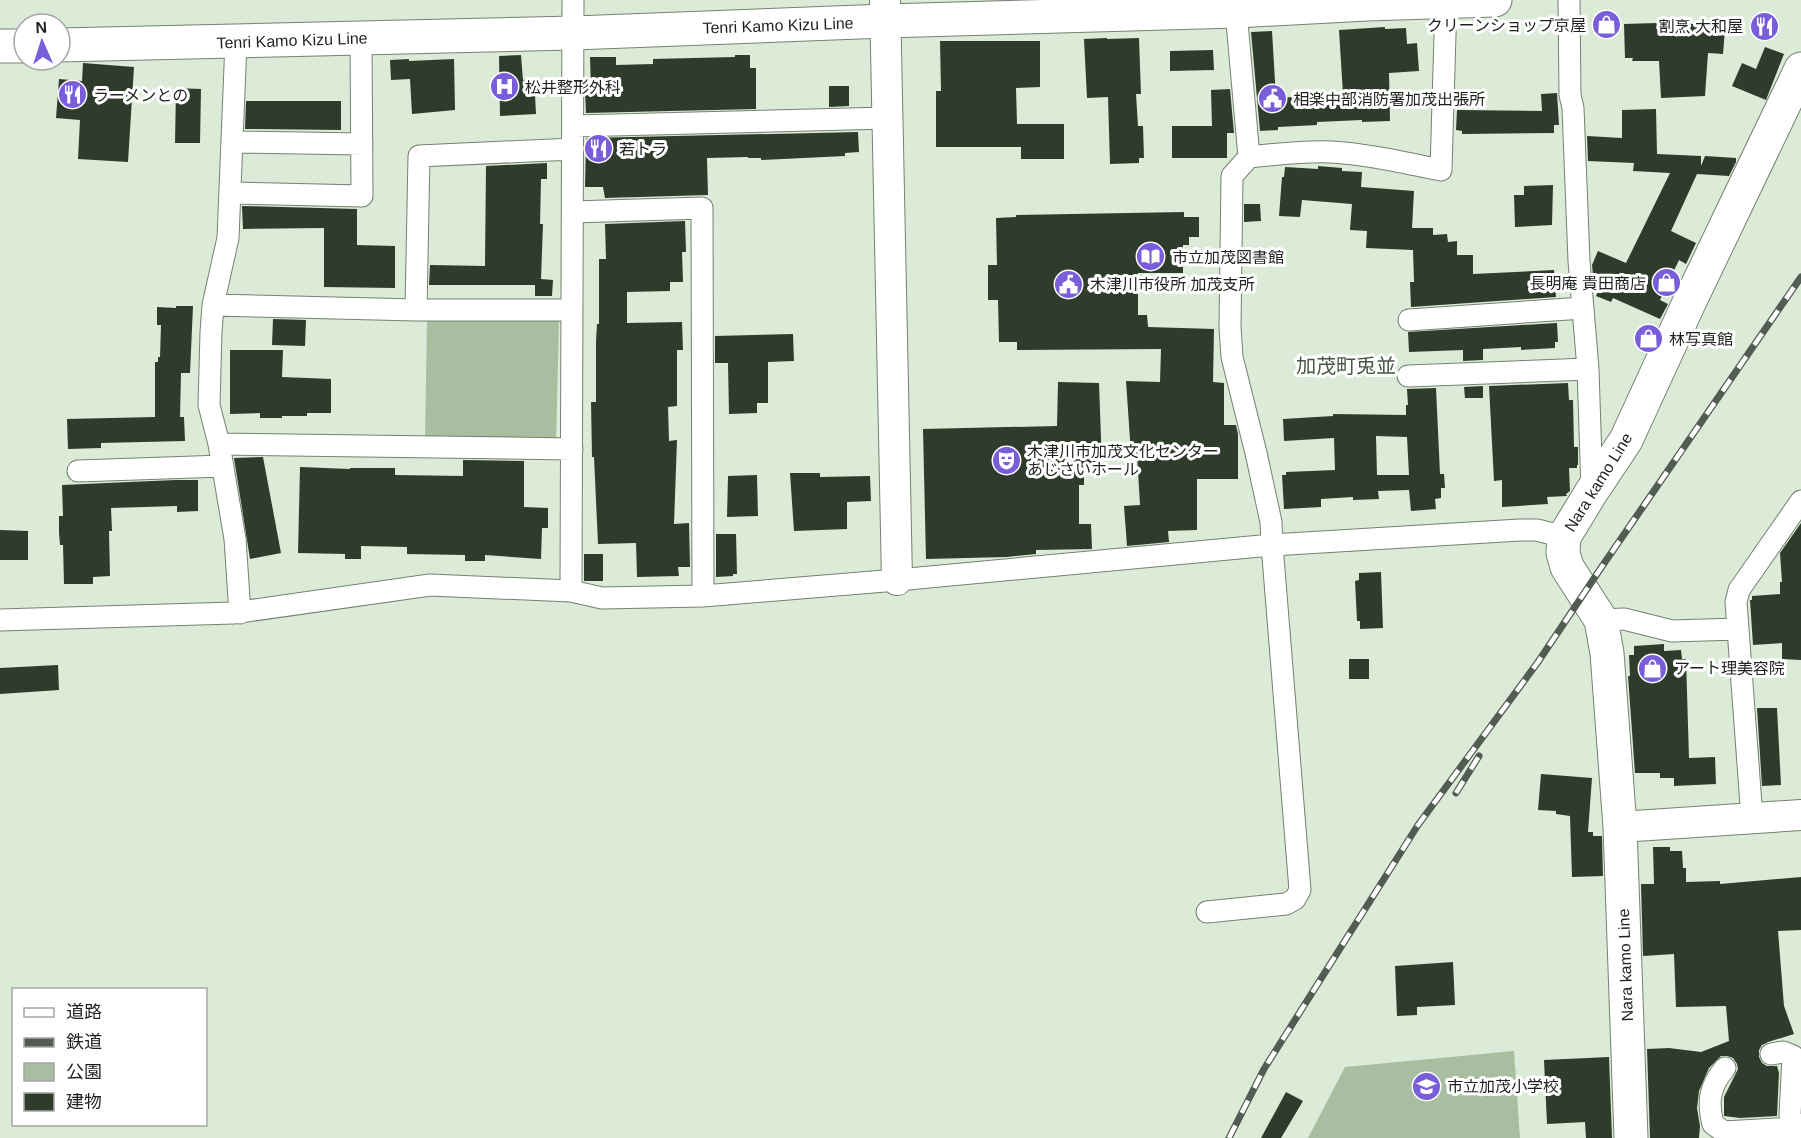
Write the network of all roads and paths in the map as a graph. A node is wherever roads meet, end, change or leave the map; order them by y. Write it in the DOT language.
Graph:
graph roads {
  1 [pos="573,0"];
  2 [pos="1495,0"];
  3 [pos="1569,0"];
  4 [pos="1446,1"];
  5 [pos="1367,2"];
  6 [pos="885,10"];
  7 [pos="1236,12"];
  8 [pos="574,33"];
  9 [pos="361,38"];
  10 [pos="236,42"];
  11 [pos="72,45"];
  12 [pos="1801,69"];
  13 [pos="887,118"];
  14 [pos="573,126"];
  15 [pos="232,142"];
  16 [pos="362,144"];
  17 [pos="573,149"];
  18 [pos="1249,157"];
  19 [pos="230,193"];
  20 [pos="573,212"];
  21 [pos="213,305"];
  22 [pos="1582,308"];
  23 [pos="417,310"];
  24 [pos="572,310"];
  25 [pos="1409,320"];
  26 [pos="1588,369"];
  27 [pos="1408,376"];
  28 [pos="219,444"];
  29 [pos="572,449"];
  30 [pos="223,466"];
  31 [pos="78,471"];
  32 [pos="1592,491"];
  33 [pos="1801,501"];
  34 [pos="1564,537"];
  35 [pos="1272,545"];
  36 [pos="897,580"];
  37 [pos="571,591"];
  38 [pos="703,596"];
  39 [pos="240,613"];
  40 [pos="0,620"];
  41 [pos="1600,620"];
  42 [pos="1737,629"];
  43 [pos="1801,815"];
  44 [pos="1752,818"];
  45 [pos="1620,827"];
  46 [pos="1207,912"];
  47 [pos="1771,1054"];
  48 [pos="1725,1068"];
  49 [pos="1798,1131"];
  50 [pos="1631,1138"];
  1 -- 8 [label="street"];
  2 -- 4 [label="main road, Tenri Kamo Kizu Line"];
  3 -- 22 [label="street"];
  4 -- 5 [label="main road, Tenri Kamo Kizu Line"];
  4 -- 18 [label="street"];
  5 -- 7 [label="main road, Tenri Kamo Kizu Line"];
  6 -- 7 [label="main road, Tenri Kamo Kizu Line"];
  6 -- 8 [label="main road, Tenri Kamo Kizu Line"];
  6 -- 13 [label="street"];
  7 -- 18 [label="street"];
  8 -- 9 [label="main road, Tenri Kamo Kizu Line"];
  8 -- 14 [label="street"];
  9 -- 10 [label="main road, Tenri Kamo Kizu Line"];
  9 -- 16 [label="street"];
  10 -- 11 [label="main road, Tenri Kamo Kizu Line"];
  10 -- 15 [label="street"];
  12 -- 32 [label="main road, Nara kamo Line"];
  13 -- 14 [label="street"];
  13 -- 36 [label="street"];
  14 -- 17 [label="street"];
  15 -- 16 [label="street"];
  15 -- 19 [label="street"];
  16 -- 19 [label="street"];
  17 -- 20 [label="street"];
  17 -- 23 [label="street"];
  18 -- 35 [label="street"];
  19 -- 21 [label="street"];
  20 -- 24 [label="street"];
  20 -- 38 [label="street"];
  21 -- 23 [label="street"];
  21 -- 28 [label="street"];
  22 -- 25 [label="street"];
  22 -- 26 [label="street"];
  23 -- 24 [label="street"];
  24 -- 29 [label="street"];
  26 -- 27 [label="street"];
  26 -- 32 [label="street"];
  28 -- 29 [label="street"];
  28 -- 30 [label="street"];
  29 -- 37 [label="street"];
  30 -- 31 [label="street"];
  30 -- 39 [label="street"];
  32 -- 34 [label="main road, Nara kamo Line"];
  33 -- 42 [label="street"];
  34 -- 35 [label="street"];
  34 -- 41 [label="main road, Nara kamo Line"];
  35 -- 36 [label="street"];
  35 -- 46 [label="street"];
  36 -- 38 [label="street"];
  37 -- 38 [label="street"];
  37 -- 39 [label="street"];
  39 -- 40 [label="street"];
  41 -- 42 [label="street"];
  41 -- 45 [label="main road, Nara kamo Line"];
  42 -- 44 [label="street"];
  43 -- 44 [label="street"];
  44 -- 45 [label="street"];
  45 -- 50 [label="main road, Nara kamo Line"];
  47 -- 49 [label="street"];
  48 -- 49 [label="street"];
}
